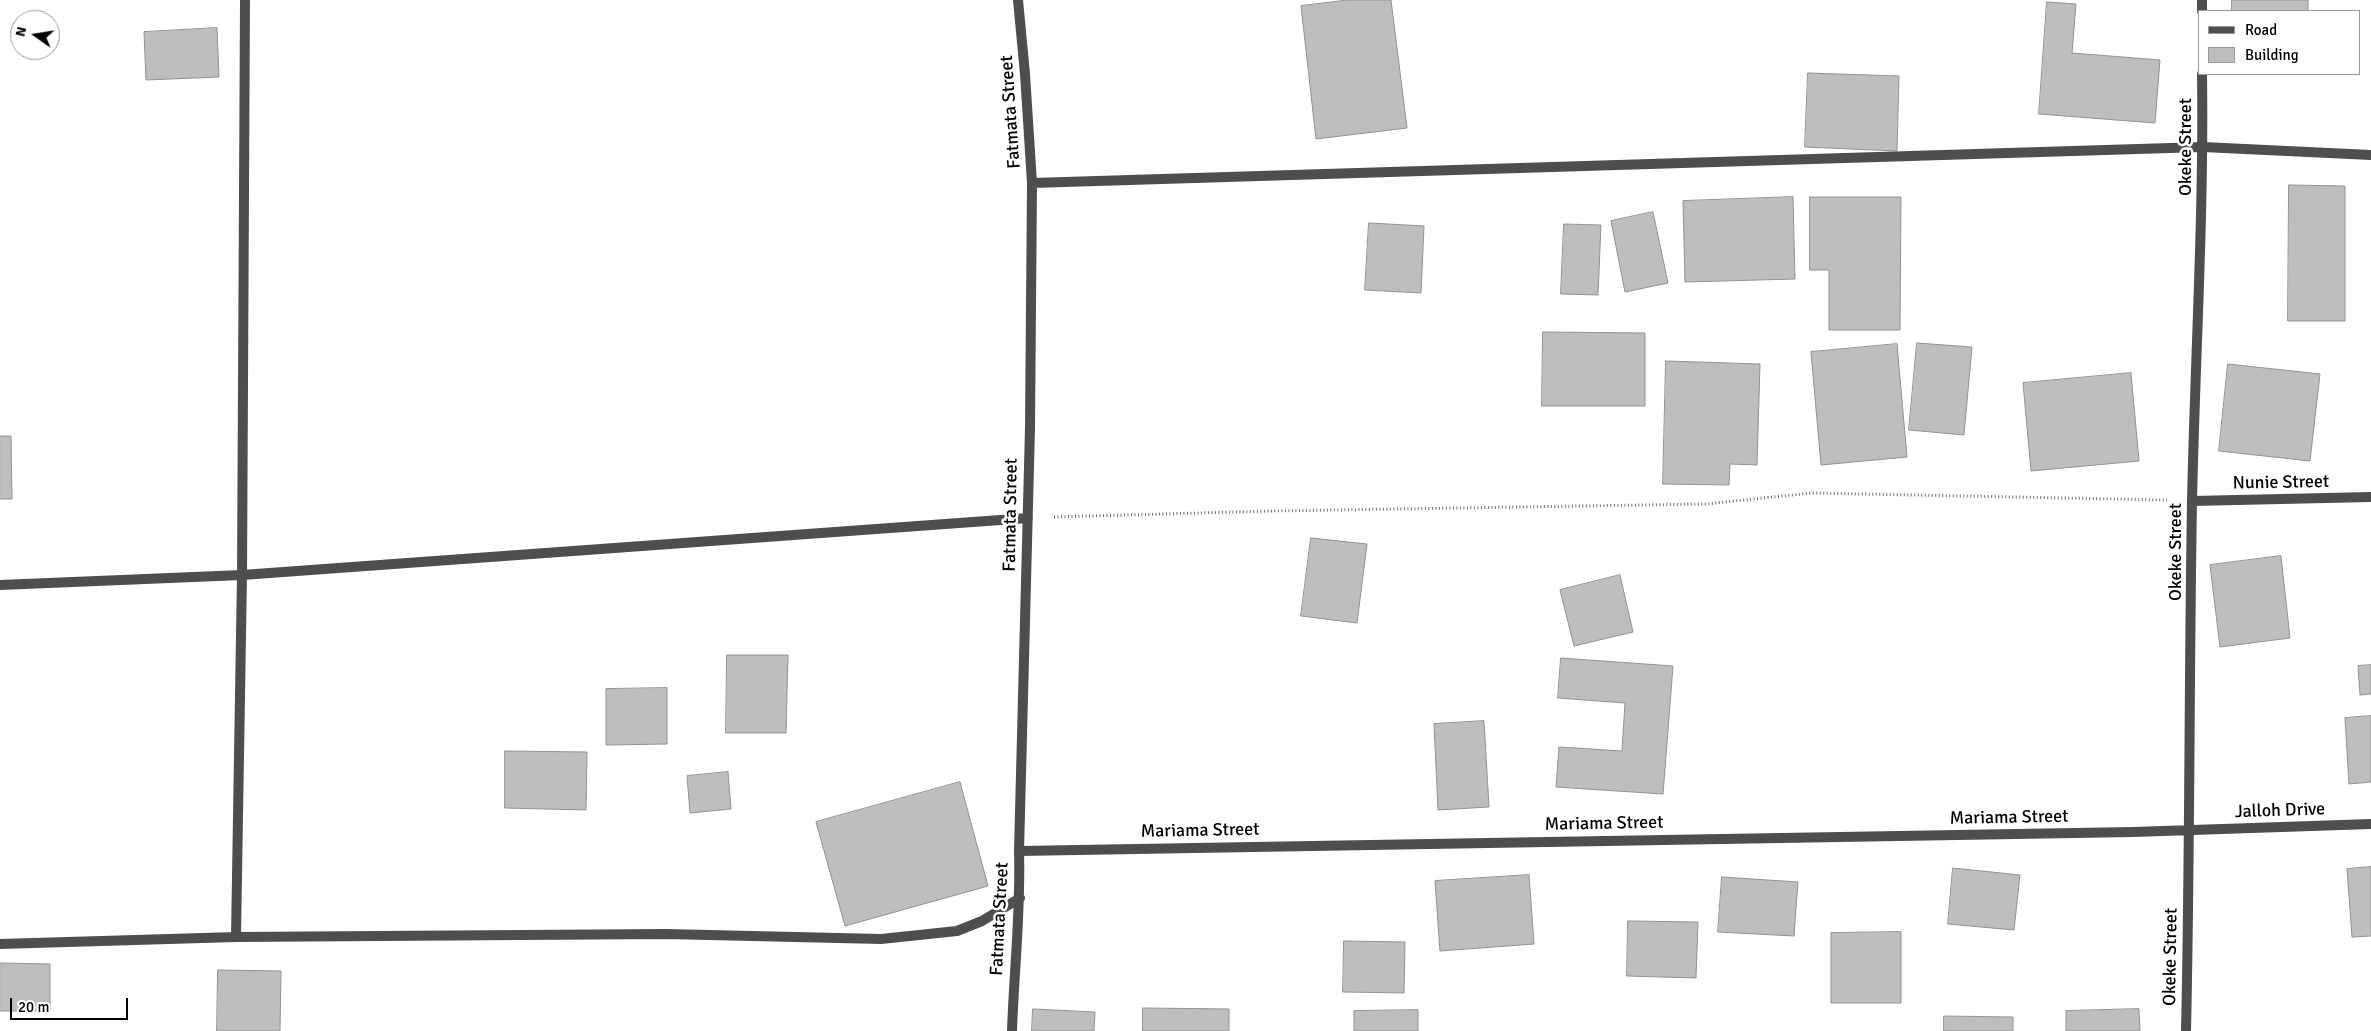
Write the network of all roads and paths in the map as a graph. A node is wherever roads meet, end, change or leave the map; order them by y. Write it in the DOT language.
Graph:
graph roads {
  1 [pos="244,0"];
  2 [pos="1018,0"];
  3 [pos="2202,75"];
  4 [pos="2203,148"];
  5 [pos="2371,154"];
  6 [pos="1032,183"];
  7 [pos="2371,497"];
  8 [pos="2192,501"];
  9 [pos="1028,518"];
  10 [pos="242,575"];
  11 [pos="0,585"];
  12 [pos="2371,824"];
  13 [pos="2190,831"];
  14 [pos="1019,851"];
  15 [pos="1020,898"];
  16 [pos="236,937"];
  17 [pos="0,944"];
  18 [pos="1012,1031"];
  19 [pos="2186,1031"];
  1 -- 10 [label="street"];
  2 -- 6 [label="street, Fatmata Street"];
  3 -- 4 [label="street, Okeke Street"];
  4 -- 5 [label="street"];
  4 -- 6 [label="street"];
  4 -- 8 [label="street, Okeke Street"];
  6 -- 9 [label="street, Fatmata Street"];
  7 -- 8 [label="street, Nunie Street"];
  8 -- 9 [label="path"];
  8 -- 13 [label="street, Okeke Street"];
  9 -- 10 [label="street"];
  9 -- 14 [label="street, Fatmata Street"];
  10 -- 11 [label="street"];
  10 -- 16 [label="street"];
  12 -- 13 [label="street, Jalloh Drive"];
  13 -- 14 [label="street, Mariama Street"];
  13 -- 19 [label="street, Okeke Street"];
  14 -- 15 [label="street, Fatmata Street"];
  15 -- 16 [label="street"];
  15 -- 18 [label="street, Fatmata Street"];
  16 -- 17 [label="street"];
}
